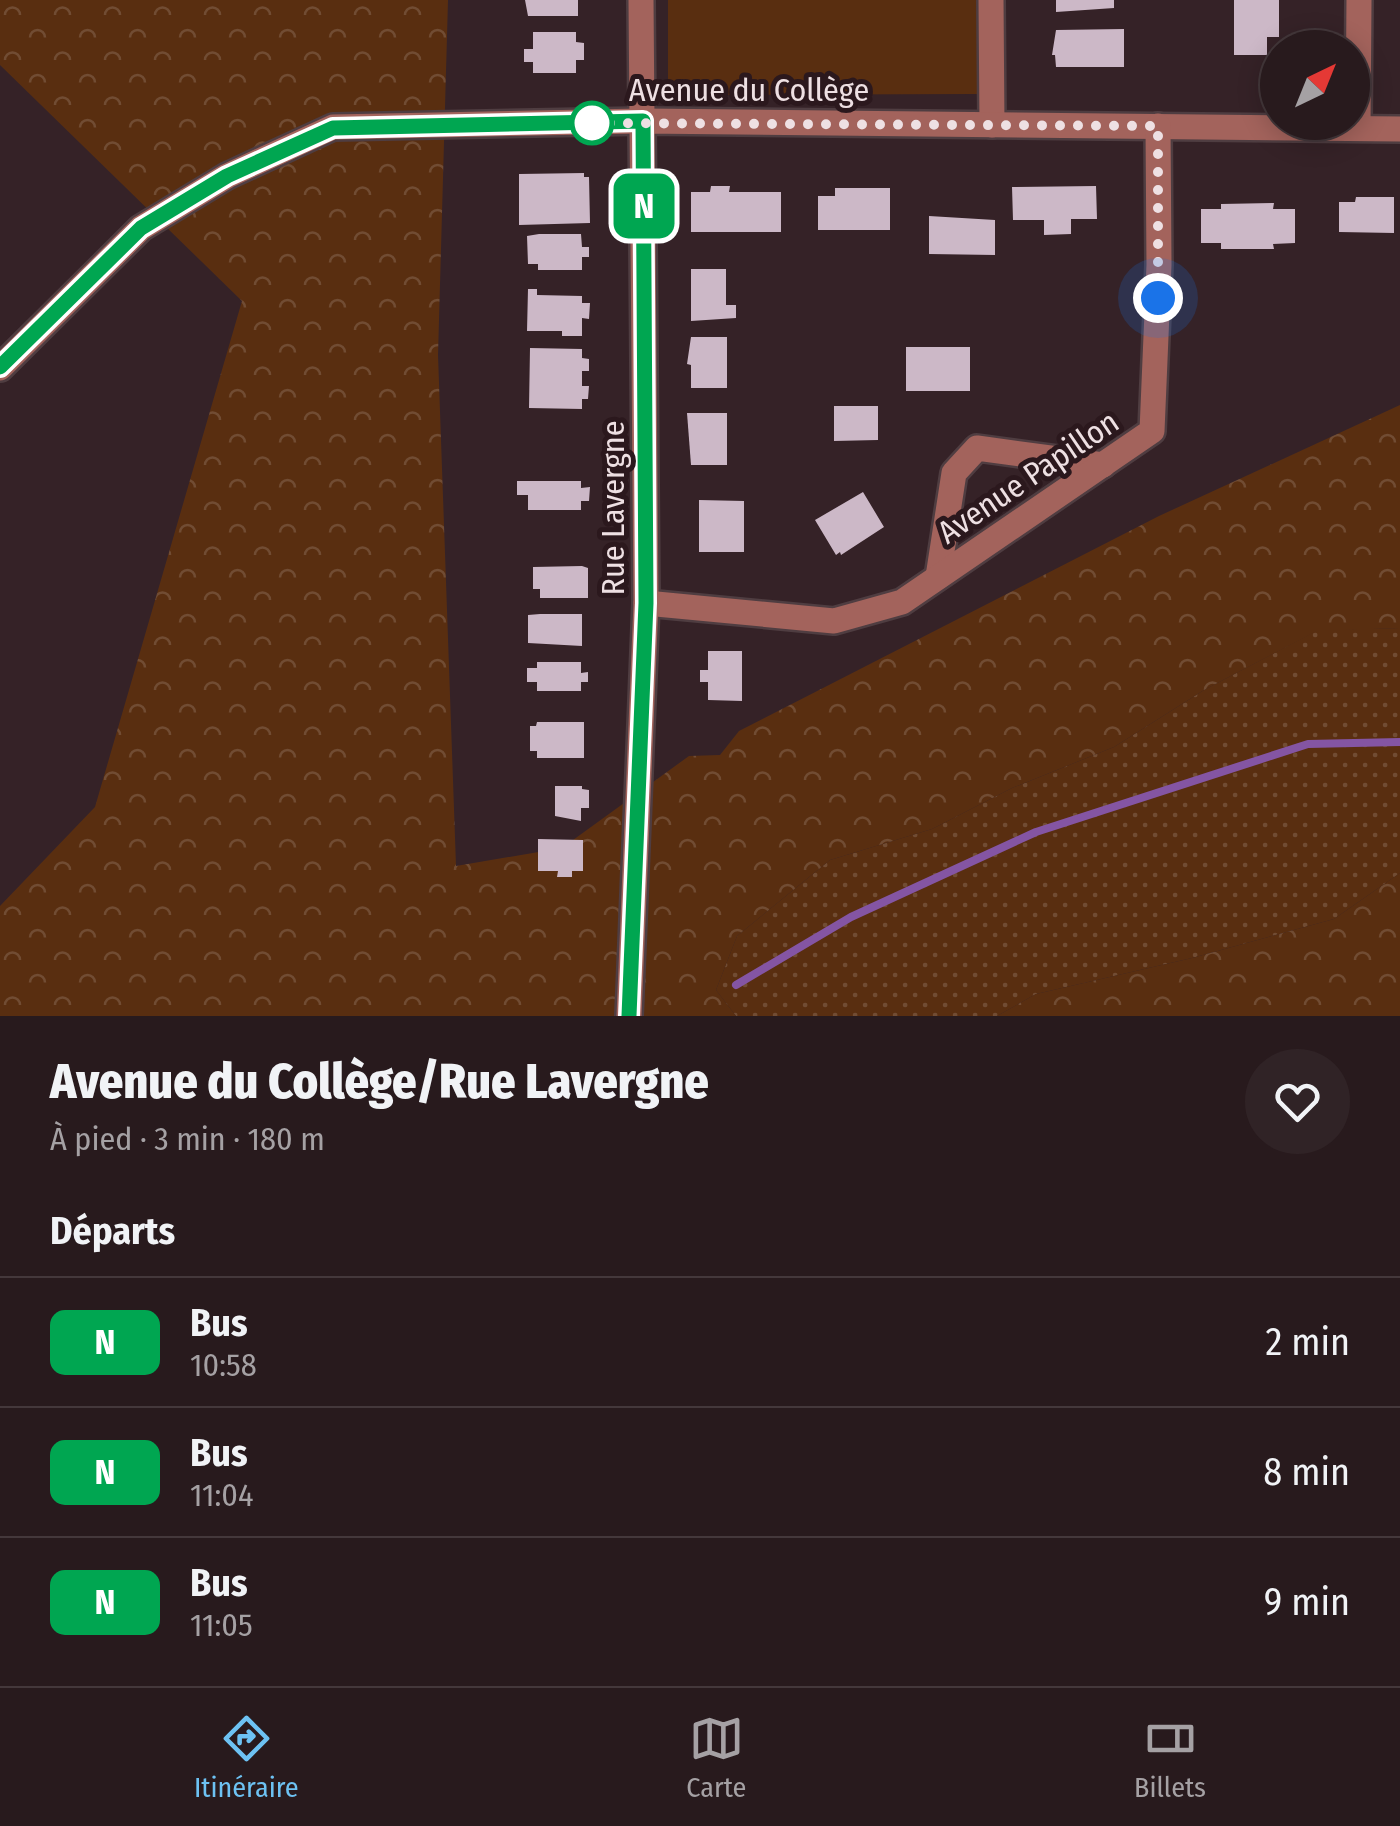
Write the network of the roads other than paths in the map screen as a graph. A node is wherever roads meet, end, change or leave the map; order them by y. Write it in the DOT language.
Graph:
graph roads {
  1 [pos="641,0"];
  2 [pos="991,0"];
  3 [pos="1359,0"];
  4 [pos="1359,30"];
  5 [pos="643,121"];
  6 [pos="992,125"];
  7 [pos="1158,126"];
  8 [pos="1260,127"];
  9 [pos="1370,128"];
  10 [pos="1400,129"];
  11 [pos="0,368"];
  12 [pos="1103,465"];
  13 [pos="938,578"];
  14 [pos="646,603"];
  15 [pos="629,1016"];
  1 -- 5 [label="street, Rue Lavergne"];
  2 -- 6 [label="street"];
  3 -- 4 [label="street"];
  5 -- 6 [label="street, Avenue du Collège"];
  5 -- 11 [label="street, Avenue du Collège"];
  5 -- 14 [label="street, Rue Lavergne"];
  6 -- 7 [label="street, Avenue du Collège"];
  7 -- 8 [label="street, Avenue du Collège"];
  7 -- 12 [label="street, Avenue Papillon"];
  9 -- 10 [label="street, Avenue du Collège"];
  12 -- 13 [label="street, Avenue Papillon"];
  12 -- 13 [label="street"];
  13 -- 14 [label="street, Avenue Papillon"];
  14 -- 15 [label="street, Rue Lavergne"];
}
